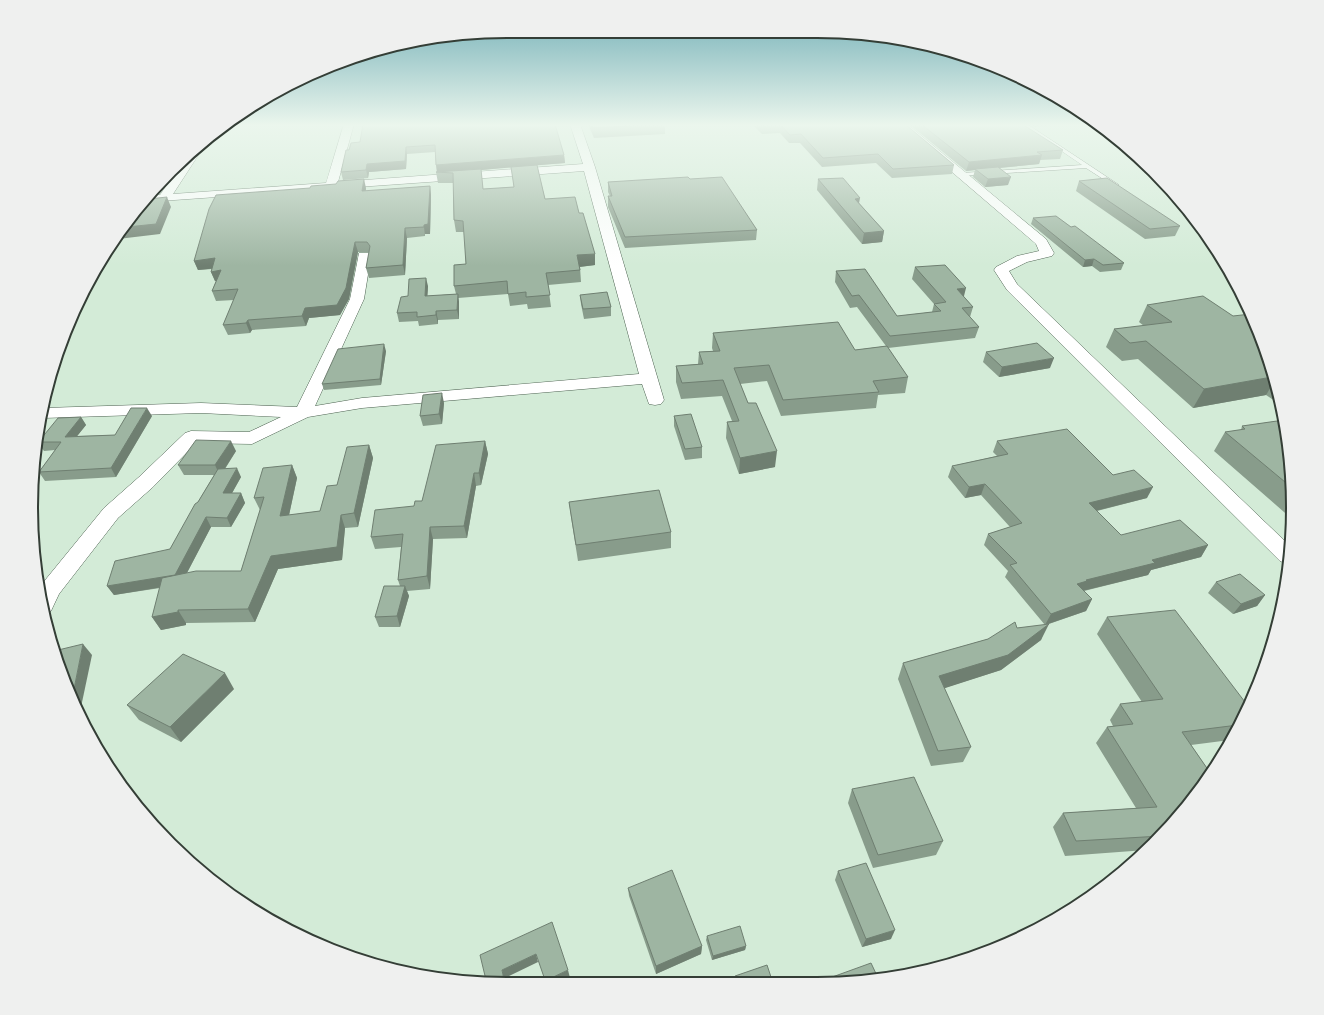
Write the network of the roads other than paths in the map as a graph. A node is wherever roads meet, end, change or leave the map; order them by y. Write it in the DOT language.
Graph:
graph roads {
  1 [pos="182,171"];
  2 [pos="335,171"];
  3 [pos="526,171"];
  4 [pos="590,171"];
  5 [pos="958,171"];
  6 [pos="1012,171"];
  7 [pos="1095,171"];
  8 [pos="962,175"];
  9 [pos="331,185"];
  10 [pos="1125,191"];
  11 [pos="164,198"];
  12 [pos="154,199"];
  13 [pos="364,256"];
  14 [pos="649,378"];
  15 [pos="655,400"];
  16 [pos="48,413"];
  17 [pos="303,413"];
  18 [pos="1284,552"];
  19 [pos="47,597"];
  1 -- 11 [label="street"];
  2 -- 9 [label="street"];
  3 -- 9 [label="street"];
  4 -- 14 [label="street"];
  5 -- 8 [label="street"];
  6 -- 8 [label="lane"];
  7 -- 10 [label="lane"];
  8 -- 18 [label="street"];
  9 -- 11 [label="street"];
  11 -- 12 [label="street"];
  13 -- 17 [label="street"];
  14 -- 15 [label="street"];
  14 -- 17 [label="street"];
  16 -- 17 [label="street"];
  17 -- 19 [label="street"];
}
